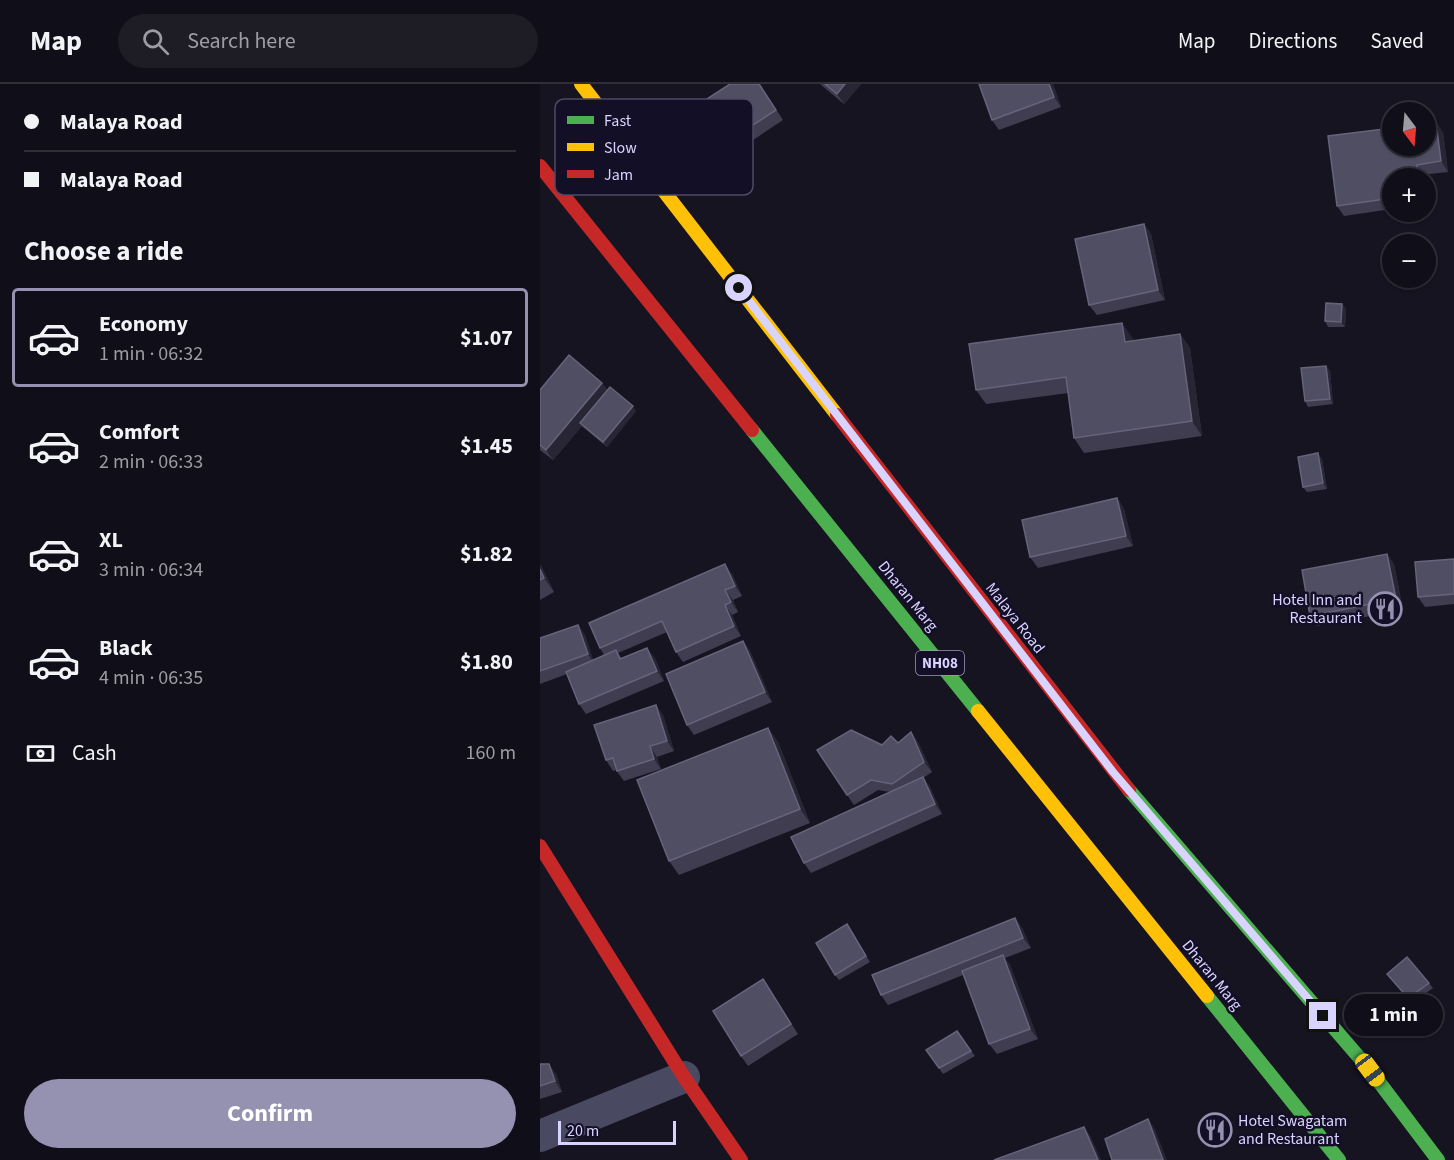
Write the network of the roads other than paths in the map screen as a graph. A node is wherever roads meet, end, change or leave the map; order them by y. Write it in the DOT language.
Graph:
graph roads {
  1 [pos="581,84"];
  2 [pos="593,99"];
  3 [pos="540,166"];
  4 [pos="555,185"];
  5 [pos="563,195"];
  6 [pos="667,195"];
  7 [pos="540,846"];
  8 [pos="684,1077"];
  9 [pos="540,1136"];
  10 [pos="741,1160"];
  11 [pos="1339,1160"];
  12 [pos="1438,1160"];
  1 -- 2 [label="main road, Malaya Road"];
  3 -- 4 [label="main road, Dharan Marg / NH08"];
  5 -- 11 [label="main road, Dharan Marg / NH08"];
  6 -- 12 [label="main road, Malaya Road"];
  7 -- 8 [label="main road"];
  8 -- 9 [label="street"];
  8 -- 10 [label="main road"];
}
